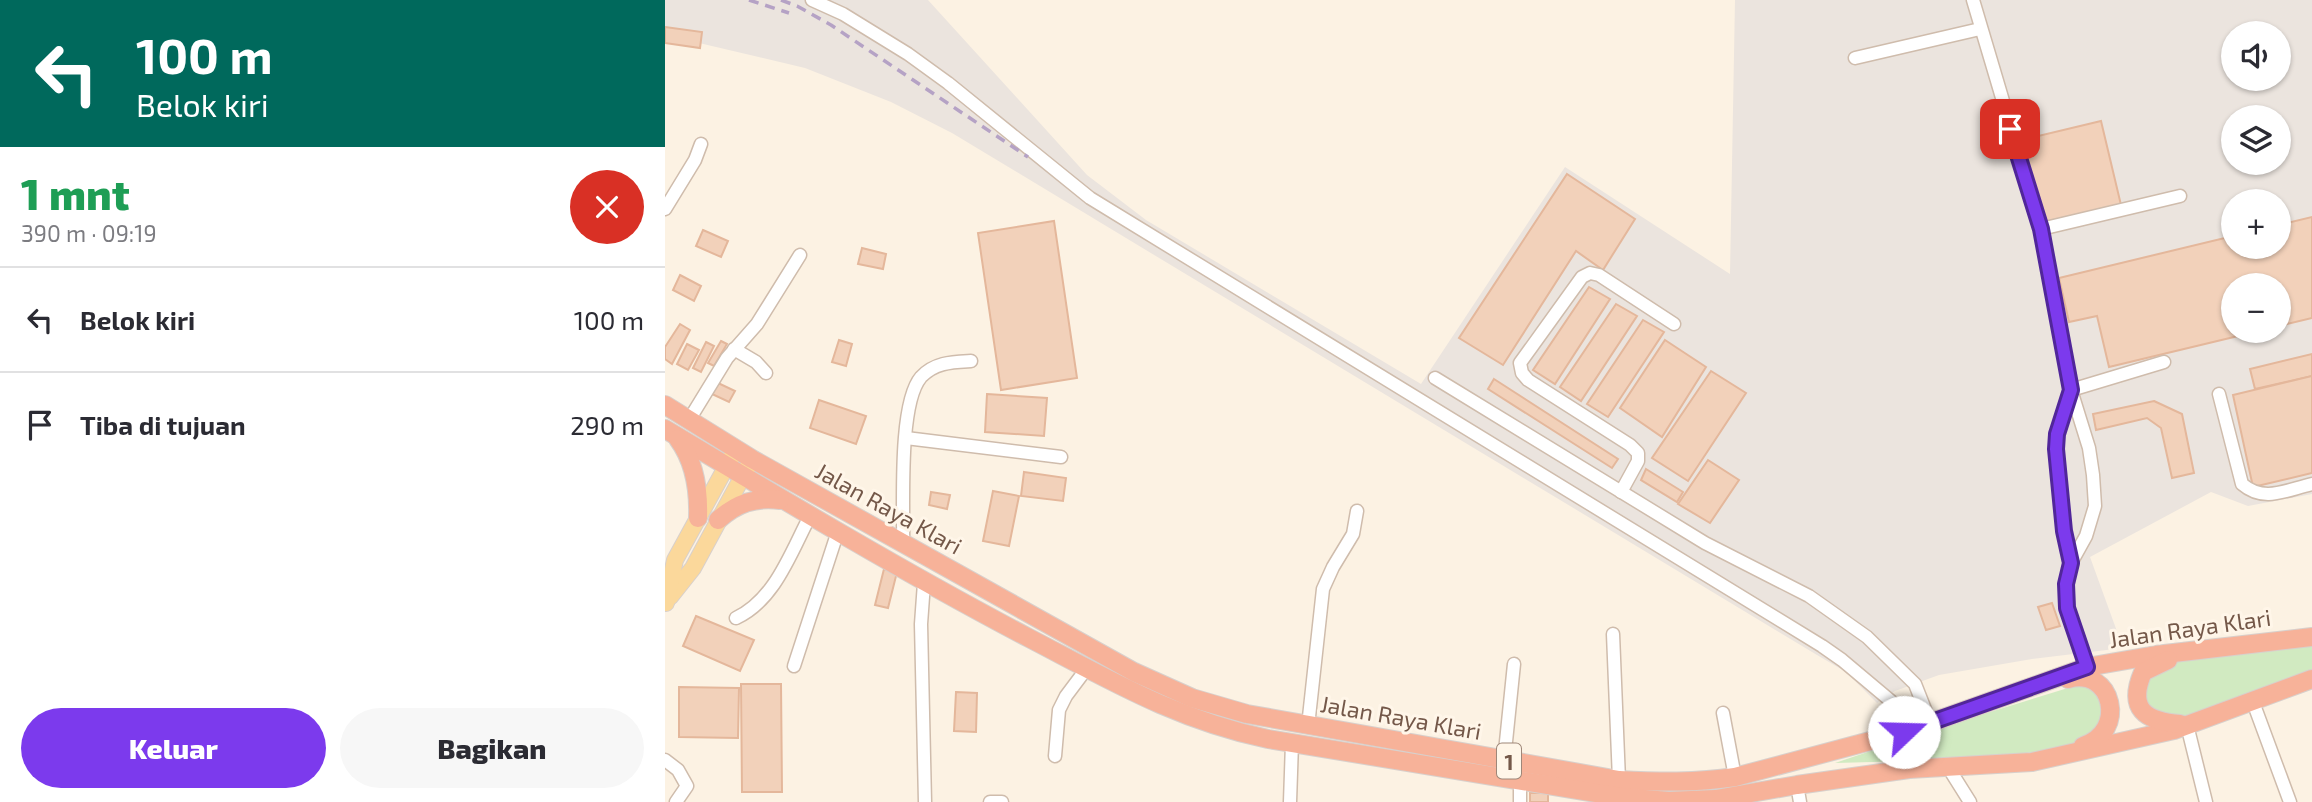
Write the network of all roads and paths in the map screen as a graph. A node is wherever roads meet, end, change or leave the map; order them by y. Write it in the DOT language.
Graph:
graph roads {
  1 [pos="811,0"];
  2 [pos="1973,0"];
  3 [pos="1980,29"];
  4 [pos="1855,58"];
  5 [pos="701,144"];
  6 [pos="2180,197"];
  7 [pos="665,209"];
  8 [pos="2041,229"];
  9 [pos="800,255"];
  10 [pos="1674,324"];
  11 [pos="734,349"];
  12 [pos="971,361"];
  13 [pos="2165,362"];
  14 [pos="766,373"];
  15 [pos="1435,379"];
  16 [pos="2071,390"];
  17 [pos="2219,394"];
  18 [pos="665,405"];
  19 [pos="689,420"];
  20 [pos="670,432"];
  21 [pos="906,439"];
  22 [pos="736,449"];
  23 [pos="1061,457"];
  24 [pos="752,458"];
  25 [pos="734,472"];
  26 [pos="2312,484"];
  27 [pos="1621,492"];
  28 [pos="783,501"];
  29 [pos="1357,511"];
  30 [pos="810,516"];
  31 [pos="698,518"];
  32 [pos="718,520"];
  33 [pos="838,531"];
  34 [pos="903,544"];
  35 [pos="2071,563"];
  36 [pos="924,583"];
  37 [pos="665,604"];
  38 [pos="736,618"];
  39 [pos="1613,634"];
  40 [pos="2312,637"];
  41 [pos="2198,650"];
  42 [pos="1514,664"];
  43 [pos="794,666"];
  44 [pos="2087,667"];
  45 [pos="1087,668"];
  46 [pos="2312,679"];
  47 [pos="1987,702"];
  48 [pos="2253,702"];
  49 [pos="1723,713"];
  50 [pos="1930,722"];
  51 [pos="2187,724"];
  52 [pos="1308,726"];
  53 [pos="1904,732"];
  54 [pos="1292,743"];
  55 [pos="1055,756"];
  56 [pos="665,760"];
  57 [pos="1504,761"];
  58 [pos="2032,762"];
  59 [pos="1948,767"];
  60 [pos="1735,777"];
  61 [pos="1520,779"];
  62 [pos="1620,793"];
  63 [pos="1799,793"];
  64 [pos="1759,797"];
  65 [pos="676,802"];
  66 [pos="925,802"];
  67 [pos="990,802"];
  68 [pos="995,802"];
  69 [pos="1002,802"];
  70 [pos="1290,802"];
  71 [pos="1520,802"];
  72 [pos="1970,802"];
  73 [pos="2206,802"];
  74 [pos="2290,802"];
  1 -- 53 [label="street"];
  2 -- 3 [label="street"];
  3 -- 4 [label="street"];
  3 -- 8 [label="street"];
  5 -- 7 [label="street"];
  6 -- 8 [label="street"];
  8 -- 16 [label="street"];
  9 -- 11 [label="street"];
  10 -- 27 [label="street"];
  11 -- 14 [label="street"];
  11 -- 19 [label="street"];
  12 -- 21 [label="street"];
  13 -- 16 [label="street"];
  15 -- 27 [label="street"];
  16 -- 35 [label="street"];
  16 -- 35 [label="street"];
  17 -- 26 [label="street"];
  18 -- 19 [label="highway, Jalan Raya Klari / 1"];
  19 -- 22 [label="highway, Jalan Raya Klari / 1"];
  20 -- 25 [label="highway, Jalan Raya Klari / 1"];
  20 -- 31 [label="highway"];
  21 -- 23 [label="street"];
  21 -- 34 [label="street"];
  22 -- 24 [label="highway, Jalan Raya Klari / 1"];
  22 -- 25 [label="main road"];
  24 -- 25 [label="main road"];
  24 -- 34 [label="highway, Jalan Raya Klari / 1"];
  25 -- 28 [label="highway, Jalan Raya Klari / 1"];
  25 -- 31 [label="main road"];
  25 -- 32 [label="main road"];
  27 -- 50 [label="street"];
  28 -- 30 [label="highway, Jalan Raya Klari / 1"];
  28 -- 32 [label="highway"];
  29 -- 52 [label="street"];
  30 -- 33 [label="highway, Jalan Raya Klari / 1"];
  30 -- 38 [label="street"];
  31 -- 37 [label="main road"];
  32 -- 37 [label="main road"];
  33 -- 36 [label="highway, Jalan Raya Klari / 1"];
  33 -- 43 [label="street"];
  34 -- 52 [label="highway, Jalan Raya Klari / 1"];
  35 -- 44 [label="street"];
  36 -- 45 [label="highway, Jalan Raya Klari / 1"];
  36 -- 66 [label="street"];
  39 -- 62 [label="street"];
  40 -- 41 [label="highway, Jalan Raya Klari / 1"];
  41 -- 44 [label="highway, Jalan Raya Klari / 1"];
  41 -- 51 [label="highway"];
  42 -- 57 [label="street"];
  44 -- 47 [label="highway, Jalan Raya Klari / 1"];
  45 -- 54 [label="highway, Jalan Raya Klari / 1"];
  45 -- 55 [label="street"];
  46 -- 48 [label="highway, Jalan Raya Klari / 1"];
  47 -- 50 [label="highway, Jalan Raya Klari / 1"];
  47 -- 58 [label="highway"];
  48 -- 51 [label="highway, Jalan Raya Klari / 1"];
  48 -- 74 [label="street"];
  49 -- 60 [label="street"];
  50 -- 53 [label="highway, Jalan Raya Klari / 1"];
  51 -- 58 [label="highway, Jalan Raya Klari / 1"];
  51 -- 73 [label="street"];
  52 -- 57 [label="highway, Jalan Raya Klari / 1"];
  53 -- 60 [label="highway, Jalan Raya Klari / 1"];
  54 -- 61 [label="highway, Jalan Raya Klari / 1"];
  54 -- 70 [label="street"];
  56 -- 65 [label="street"];
  57 -- 62 [label="highway, Jalan Raya Klari / 1"];
  58 -- 59 [label="highway, Jalan Raya Klari / 1"];
  59 -- 63 [label="highway, Jalan Raya Klari / 1"];
  59 -- 72 [label="street"];
  60 -- 62 [label="highway, Jalan Raya Klari / 1"];
  61 -- 62 [label="highway, Jalan Raya Klari / 1"];
  61 -- 71 [label="street"];
  62 -- 64 [label="highway, Jalan Raya Klari / 1"];
  63 -- 64 [label="highway, Jalan Raya Klari / 1"];
  67 -- 68 [label="street"];
  68 -- 69 [label="street"];
}
